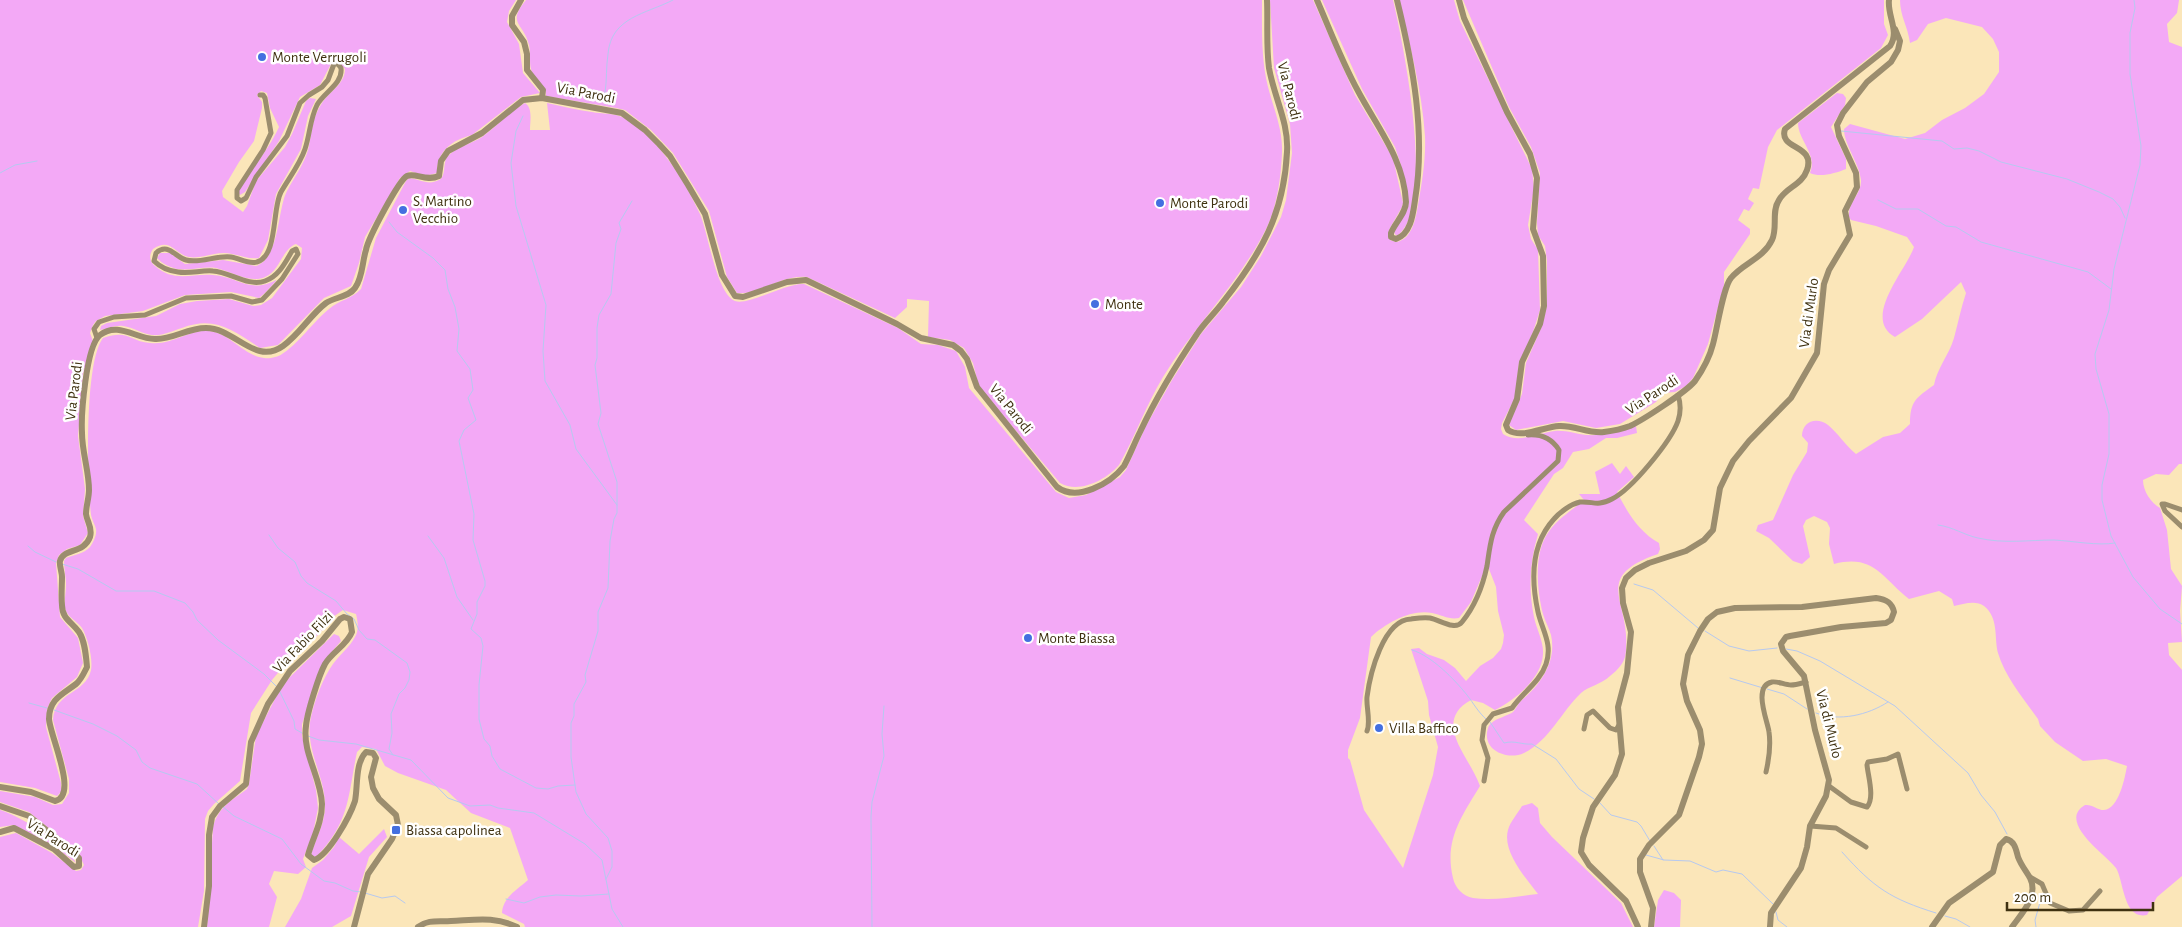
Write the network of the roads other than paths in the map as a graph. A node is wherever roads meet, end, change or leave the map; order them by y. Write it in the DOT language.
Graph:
graph roads {
  1 [pos="521,0"];
  2 [pos="1267,0"];
  3 [pos="1317,0"];
  4 [pos="1397,0"];
  5 [pos="1459,0"];
  6 [pos="1889,0"];
  7 [pos="1894,28"];
  8 [pos="260,95"];
  9 [pos="542,98"];
  10 [pos="97,338"];
  11 [pos="1678,395"];
  12 [pos="1516,434"];
  13 [pos="2182,510"];
  14 [pos="2182,527"];
  15 [pos="1806,682"];
  16 [pos="1619,725"];
  17 [pos="1584,730"];
  18 [pos="1367,731"];
  19 [pos="1766,772"];
  20 [pos="1484,781"];
  21 [pos="1829,786"];
  22 [pos="0,787"];
  23 [pos="1907,789"];
  24 [pos="0,806"];
  25 [pos="1810,826"];
  26 [pos="0,832"];
  27 [pos="1866,847"];
  28 [pos="2030,877"];
  29 [pos="2100,891"];
  30 [pos="204,927"];
  31 [pos="354,927"];
  32 [pos="418,927"];
  33 [pos="517,927"];
  34 [pos="1638,927"];
  35 [pos="1651,927"];
  36 [pos="1770,927"];
  37 [pos="1932,927"];
  38 [pos="2012,927"];
  1 -- 9 [label="street"];
  2 -- 9 [label="street, Via Parodi"];
  3 -- 4 [label="street"];
  5 -- 12 [label="street"];
  6 -- 7 [label="street"];
  7 -- 11 [label="street, Via Parodi"];
  7 -- 16 [label="street, Via di Murlo"];
  8 -- 10 [label="street"];
  9 -- 10 [label="street, Via Parodi"];
  10 -- 22 [label="street, Via Parodi"];
  11 -- 12 [label="street, Via Parodi"];
  11 -- 20 [label="street"];
  12 -- 18 [label="street"];
  13 -- 14 [label="street"];
  15 -- 19 [label="street"];
  15 -- 21 [label="street, Via di Murlo"];
  15 -- 35 [label="street, Via di Murlo"];
  16 -- 17 [label="street"];
  16 -- 34 [label="street"];
  21 -- 23 [label="street"];
  21 -- 25 [label="street"];
  24 -- 26 [label="street, Via Parodi"];
  25 -- 27 [label="street"];
  25 -- 36 [label="street"];
  28 -- 29 [label="street"];
  28 -- 37 [label="street"];
  28 -- 38 [label="street"];
  30 -- 31 [label="street, Via Fabio Filzi"];
  32 -- 33 [label="street"];
}
